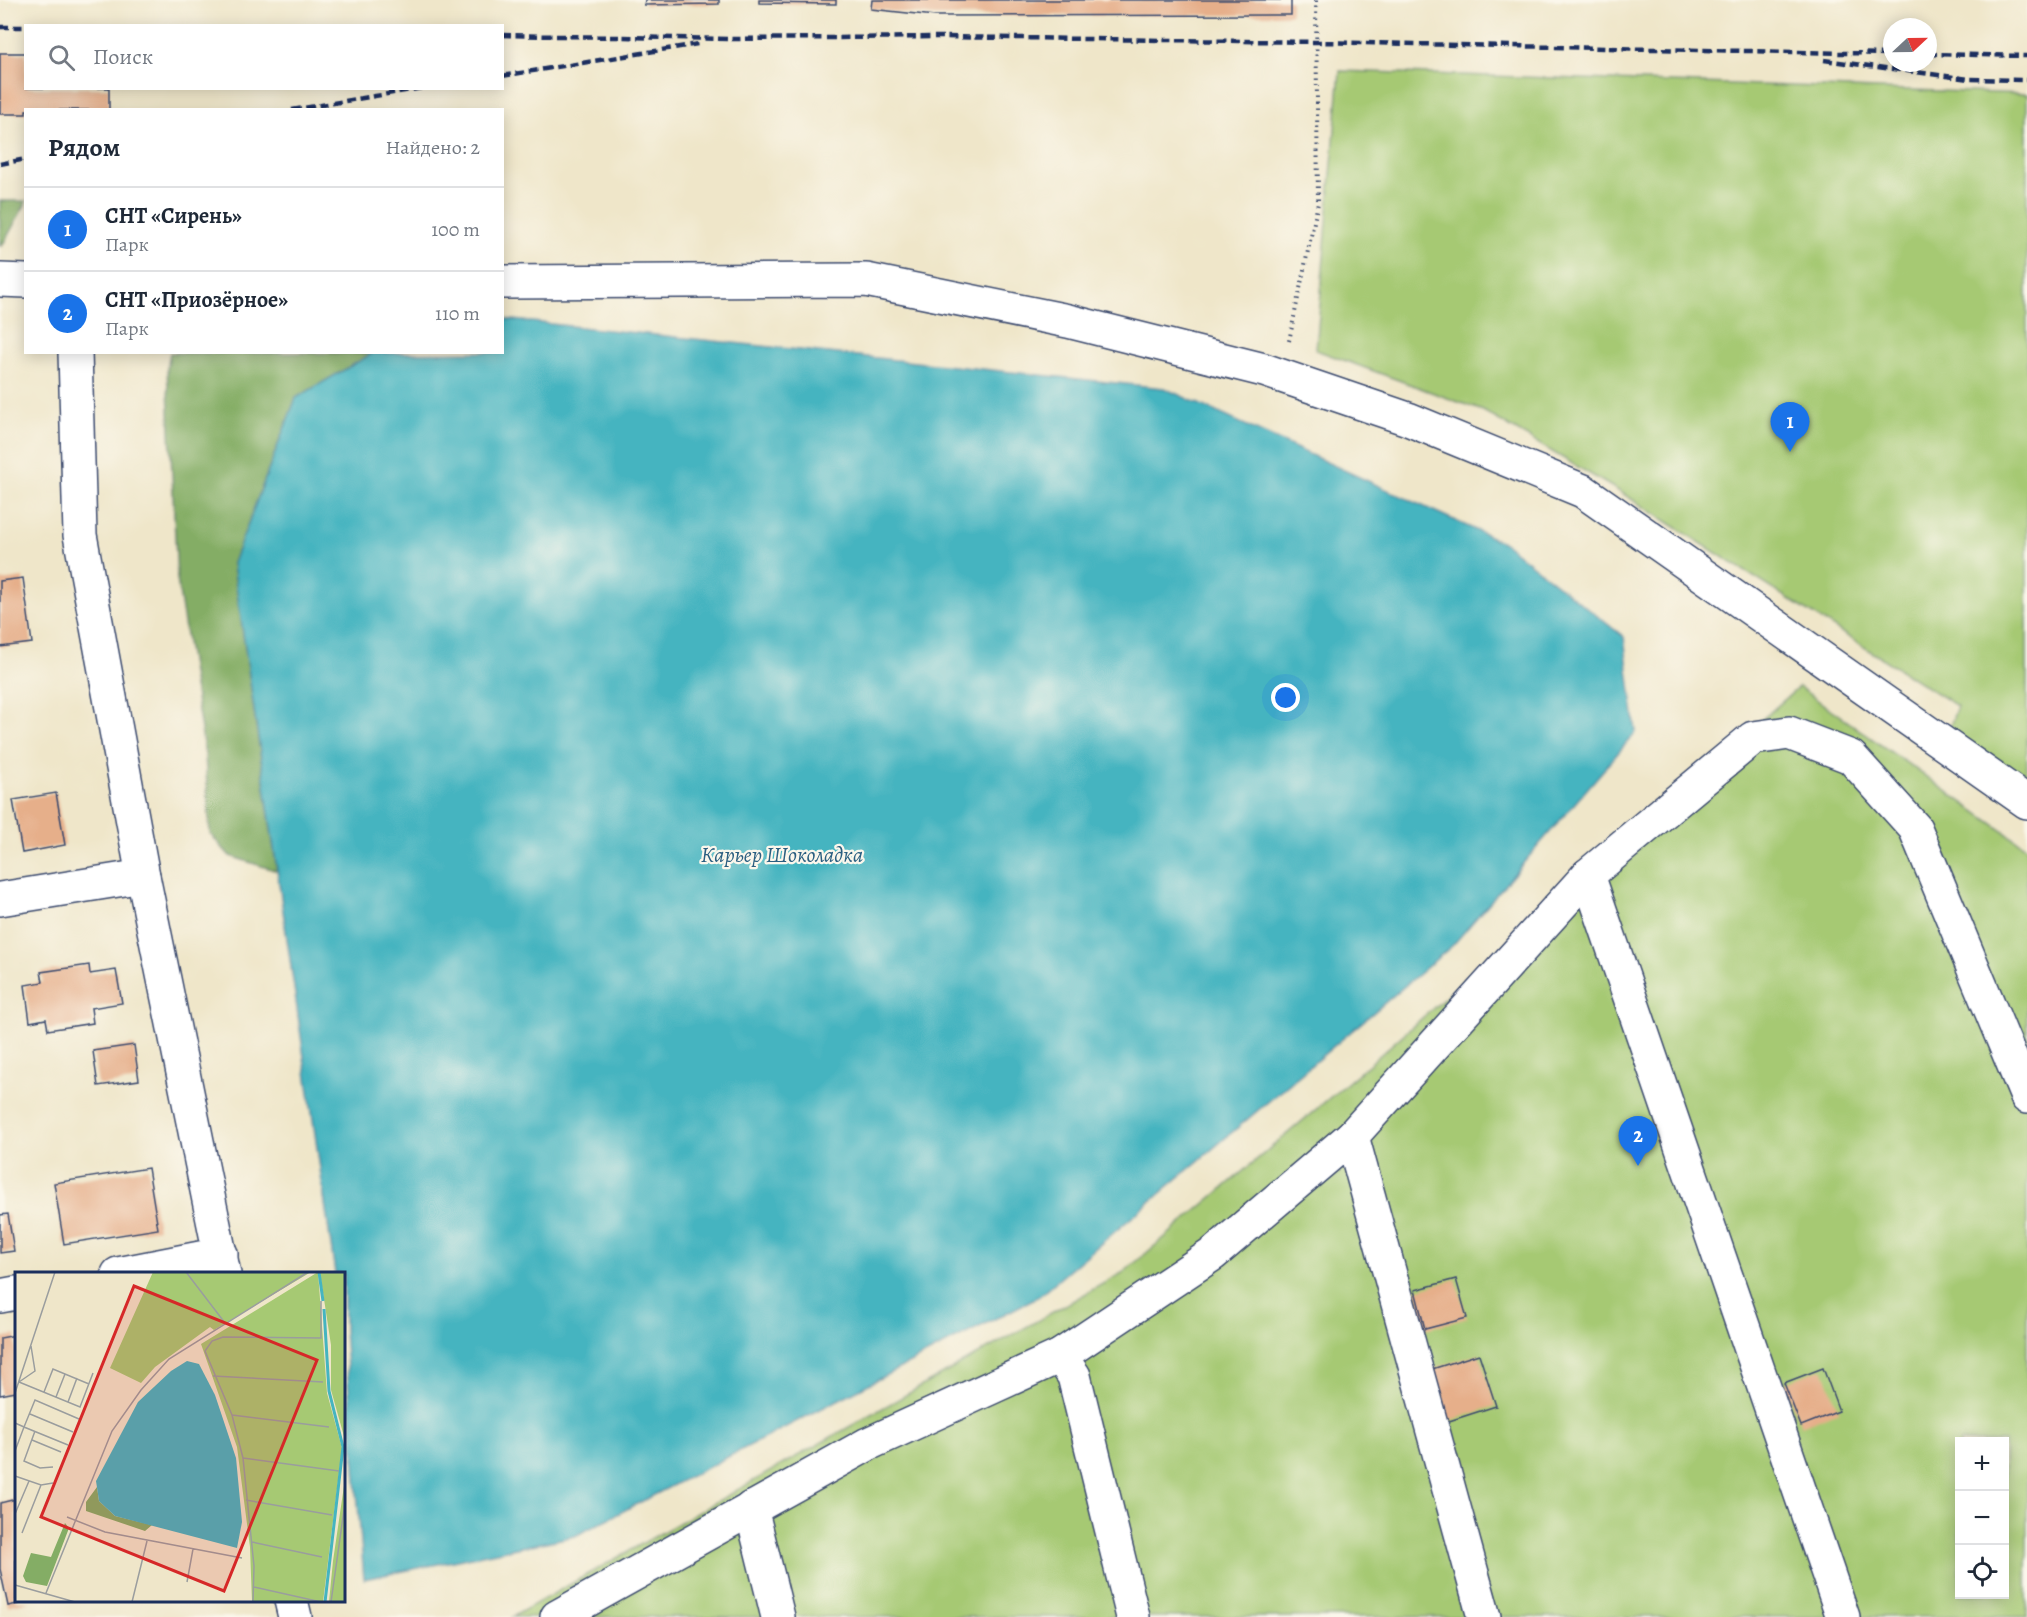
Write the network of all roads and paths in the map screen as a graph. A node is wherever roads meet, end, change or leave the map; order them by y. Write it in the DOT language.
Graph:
graph roads {
  1 [pos="1316,0"];
  2 [pos="0,280"];
  3 [pos="24,280"];
  4 [pos="504,282"];
  5 [pos="75,354"];
  6 [pos="1281,376"];
  7 [pos="2027,802"];
  8 [pos="1588,875"];
  9 [pos="143,876"];
  10 [pos="0,899"];
  11 [pos="2027,1097"];
  12 [pos="1352,1136"];
  13 [pos="222,1264"];
  14 [pos="139,1272"];
  15 [pos="15,1293"];
  16 [pos="0,1296"];
  17 [pos="1060,1356"];
  18 [pos="751,1508"];
  19 [pos="291,1602"];
  20 [pos="295,1617"];
  21 [pos="557,1617"];
  22 [pos="778,1617"];
  23 [pos="1133,1617"];
  24 [pos="1484,1617"];
  25 [pos="1843,1617"];
  1 -- 6 [label="path"];
  2 -- 3 [label="street"];
  4 -- 6 [label="street"];
  5 -- 9 [label="street"];
  6 -- 7 [label="street"];
  8 -- 11 [label="street"];
  8 -- 12 [label="street"];
  8 -- 25 [label="street"];
  9 -- 10 [label="street"];
  9 -- 13 [label="street"];
  12 -- 17 [label="street"];
  12 -- 24 [label="street"];
  13 -- 14 [label="street"];
  15 -- 16 [label="street"];
  17 -- 18 [label="street"];
  17 -- 23 [label="street"];
  18 -- 21 [label="street"];
  18 -- 22 [label="street"];
  19 -- 20 [label="street"];
}
